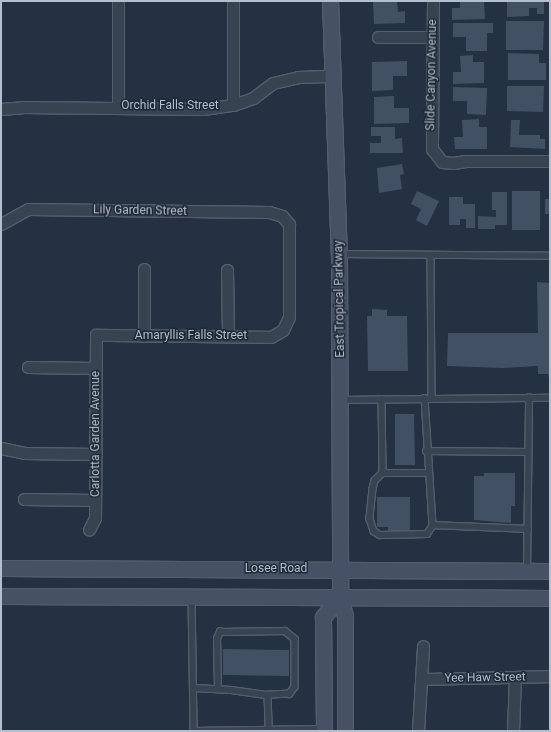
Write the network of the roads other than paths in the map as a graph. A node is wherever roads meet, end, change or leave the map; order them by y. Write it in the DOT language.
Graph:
graph roads {
  1 [pos="118,1"];
  2 [pos="233,1"];
  3 [pos="330,1"];
  4 [pos="433,1"];
  5 [pos="378,37"];
  6 [pos="433,37"];
  7 [pos="332,76"];
  8 [pos="233,105"];
  9 [pos="118,107"];
  10 [pos="1,109"];
  11 [pos="550,161"];
  12 [pos="1,224"];
  13 [pos="340,254"];
  14 [pos="431,255"];
  15 [pos="550,256"];
  16 [pos="144,269"];
  17 [pos="227,270"];
  18 [pos="283,330"];
  19 [pos="96,335"];
  20 [pos="144,336"];
  21 [pos="228,336"];
  22 [pos="28,367"];
  23 [pos="96,368"];
  24 [pos="424,398"];
  25 [pos="432,398"];
  26 [pos="529,398"];
  27 [pos="550,398"];
  28 [pos="382,399"];
  29 [pos="342,400"];
  30 [pos="1,448"];
  31 [pos="426,452"];
  32 [pos="528,452"];
  33 [pos="96,454"];
  34 [pos="383,473"];
  35 [pos="428,474"];
  36 [pos="24,499"];
  37 [pos="95,500"];
  38 [pos="433,525"];
  39 [pos="528,529"];
  40 [pos="89,530"];
  41 [pos="1,568"];
  42 [pos="340,569"];
  43 [pos="527,571"];
  44 [pos="550,571"];
  45 [pos="1,596"];
  46 [pos="340,597"];
  47 [pos="192,598"];
  48 [pos="550,598"];
  49 [pos="423,646"];
  50 [pos="550,676"];
  51 [pos="515,677"];
  52 [pos="421,679"];
  53 [pos="194,688"];
  54 [pos="218,689"];
  55 [pos="268,696"];
  56 [pos="269,730"];
  57 [pos="324,730"];
  58 [pos="345,731"];
  59 [pos="418,731"];
  60 [pos="513,731"];
  1 -- 9 [label="street"];
  2 -- 8 [label="street"];
  3 -- 7 [label="main road, East Tropical Parkway"];
  4 -- 6 [label="street, Slide Canyon Avenue"];
  5 -- 6 [label="street"];
  6 -- 11 [label="street, Slide Canyon Avenue"];
  7 -- 8 [label="street, Orchid Falls Street"];
  7 -- 13 [label="main road, East Tropical Parkway"];
  8 -- 9 [label="street, Orchid Falls Street"];
  9 -- 10 [label="street, Orchid Falls Street"];
  12 -- 18 [label="street, Lily Garden Street"];
  13 -- 14 [label="lane"];
  13 -- 29 [label="main road, East Tropical Parkway"];
  14 -- 15 [label="lane"];
  14 -- 25 [label="lane"];
  16 -- 20 [label="street"];
  17 -- 21 [label="street"];
  18 -- 21 [label="street, Amaryllis Falls Street"];
  19 -- 20 [label="street, Amaryllis Falls Street"];
  19 -- 23 [label="street, Carlotta Garden Avenue"];
  20 -- 21 [label="street, Amaryllis Falls Street"];
  22 -- 23 [label="street"];
  23 -- 33 [label="street, Carlotta Garden Avenue"];
  24 -- 25 [label="lane"];
  24 -- 28 [label="lane"];
  24 -- 31 [label="lane"];
  25 -- 26 [label="lane"];
  26 -- 27 [label="lane"];
  26 -- 32 [label="lane"];
  28 -- 29 [label="lane"];
  28 -- 34 [label="lane"];
  29 -- 42 [label="main road, East Tropical Parkway"];
  30 -- 33 [label="street"];
  31 -- 32 [label="lane"];
  31 -- 35 [label="lane"];
  32 -- 39 [label="lane"];
  33 -- 37 [label="street, Carlotta Garden Avenue"];
  34 -- 35 [label="lane"];
  34 -- 38 [label="lane"];
  35 -- 38 [label="lane"];
  36 -- 37 [label="street"];
  37 -- 40 [label="street, Carlotta Garden Avenue"];
  38 -- 39 [label="lane"];
  39 -- 43 [label="lane"];
  41 -- 42 [label="main road, Losee Road"];
  42 -- 43 [label="main road, Losee Road"];
  42 -- 46 [label="main road, East Tropical Parkway"];
  43 -- 44 [label="main road, Losee Road"];
  45 -- 47 [label="main road"];
  46 -- 47 [label="main road"];
  46 -- 48 [label="main road"];
  46 -- 57 [label="main road"];
  46 -- 58 [label="main road, East Tropical Parkway"];
  47 -- 53 [label="lane"];
  49 -- 52 [label="street"];
  50 -- 51 [label="street, Yee Haw Street"];
  51 -- 52 [label="street, Yee Haw Street"];
  51 -- 60 [label="street"];
  52 -- 59 [label="street"];
  53 -- 54 [label="lane"];
  53 -- 56 [label="lane"];
  54 -- 55 [label="lane"];
  54 -- 55 [label="lane"];
  55 -- 56 [label="lane"];
  56 -- 57 [label="lane"];
}
